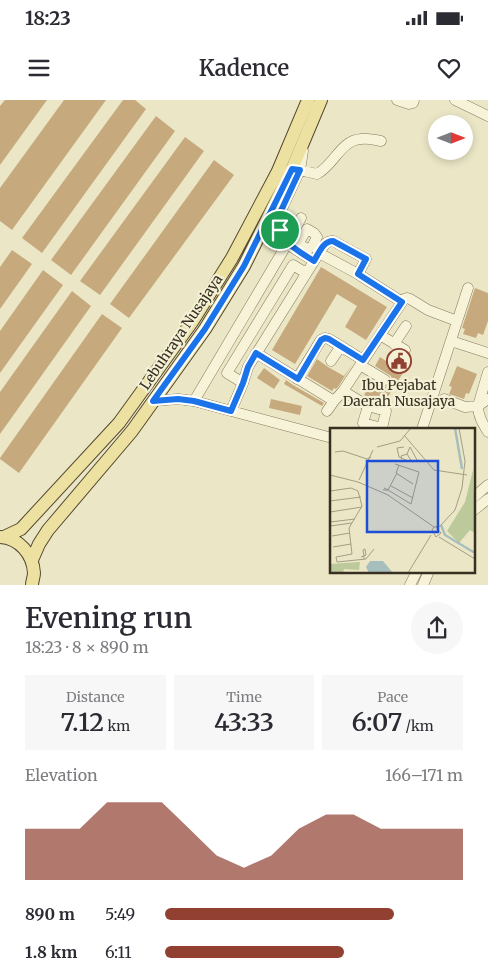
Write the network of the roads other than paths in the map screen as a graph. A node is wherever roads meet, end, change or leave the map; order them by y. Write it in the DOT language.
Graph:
graph roads {
  1 [pos="308,100"];
  2 [pos="321,100"];
  3 [pos="397,100"];
  4 [pos="414,100"];
  5 [pos="479,100"];
  6 [pos="460,101"];
  7 [pos="484,114"];
  8 [pos="381,141"];
  9 [pos="296,169"];
  10 [pos="301,218"];
  11 [pos="293,239"];
  12 [pos="316,257"];
  13 [pos="306,273"];
  14 [pos="358,274"];
  15 [pos="468,288"];
  16 [pos="402,302"];
  17 [pos="457,321"];
  18 [pos="406,326"];
  19 [pos="250,334"];
  20 [pos="380,335"];
  21 [pos="451,341"];
  22 [pos="264,342"];
  23 [pos="394,344"];
  24 [pos="341,346"];
  25 [pos="405,350"];
  26 [pos="256,353"];
  27 [pos="488,353"];
  28 [pos="331,361"];
  29 [pos="362,363"];
  30 [pos="487,378"];
  31 [pos="298,379"];
  32 [pos="385,380"];
  33 [pos="243,383"];
  34 [pos="343,391"];
  35 [pos="444,399"];
  36 [pos="488,399"];
  37 [pos="153,401"];
  38 [pos="194,401"];
  39 [pos="334,401"];
  40 [pos="368,406"];
  41 [pos="478,406"];
  42 [pos="231,411"];
  43 [pos="327,411"];
  44 [pos="422,428"];
  45 [pos="488,432"];
  46 [pos="330,437"];
  47 [pos="488,485"];
  48 [pos="476,495"];
  49 [pos="488,499"];
  50 [pos="476,508"];
  51 [pos="2,537"];
  52 [pos="32,560"];
  53 [pos="416,572"];
  54 [pos="429,572"];
  55 [pos="34,581"];
  56 [pos="410,585"];
  57 [pos="423,585"];
  1 -- 51 [label="main road, Lebuhraya Nusajaya"];
  2 -- 9 [label="main road, Lebuhraya Nusajaya"];
  3 -- 4 [label="street"];
  5 -- 7 [label="street"];
  6 -- 7 [label="street"];
  8 -- 9 [label="street"];
  9 -- 11 [label="street"];
  9 -- 37 [label="main road, Lebuhraya Nusajaya"];
  10 -- 11 [label="street"];
  11 -- 12 [label="street"];
  11 -- 38 [label="street"];
  12 -- 13 [label="street"];
  12 -- 14 [label="street"];
  12 -- 14 [label="street"];
  13 -- 19 [label="street"];
  13 -- 22 [label="street"];
  14 -- 16 [label="street"];
  15 -- 17 [label="street"];
  16 -- 17 [label="street"];
  16 -- 20 [label="street"];
  17 -- 21 [label="street"];
  18 -- 23 [label="street"];
  19 -- 22 [label="street"];
  19 -- 33 [label="street"];
  20 -- 23 [label="street"];
  20 -- 29 [label="street"];
  21 -- 27 [label="street"];
  21 -- 44 [label="street"];
  22 -- 26 [label="street"];
  23 -- 25 [label="street"];
  24 -- 28 [label="street"];
  24 -- 29 [label="street"];
  24 -- 31 [label="street"];
  26 -- 31 [label="street"];
  26 -- 33 [label="street"];
  29 -- 32 [label="street"];
  29 -- 34 [label="street"];
  30 -- 41 [label="street"];
  31 -- 39 [label="street"];
  33 -- 42 [label="street"];
  34 -- 39 [label="street"];
  34 -- 40 [label="street"];
  35 -- 41 [label="street"];
  36 -- 41 [label="street"];
  37 -- 38 [label="street"];
  37 -- 52 [label="main road, Lebuhraya Nusajaya"];
  38 -- 42 [label="street"];
  39 -- 43 [label="street"];
  41 -- 45 [label="street"];
  42 -- 46 [label="street"];
  47 -- 48 [label="street"];
  49 -- 50 [label="street"];
  51 -- 52 [label="main road"];
  52 -- 55 [label="main road"];
  53 -- 56 [label="street"];
  54 -- 57 [label="street"];
}
